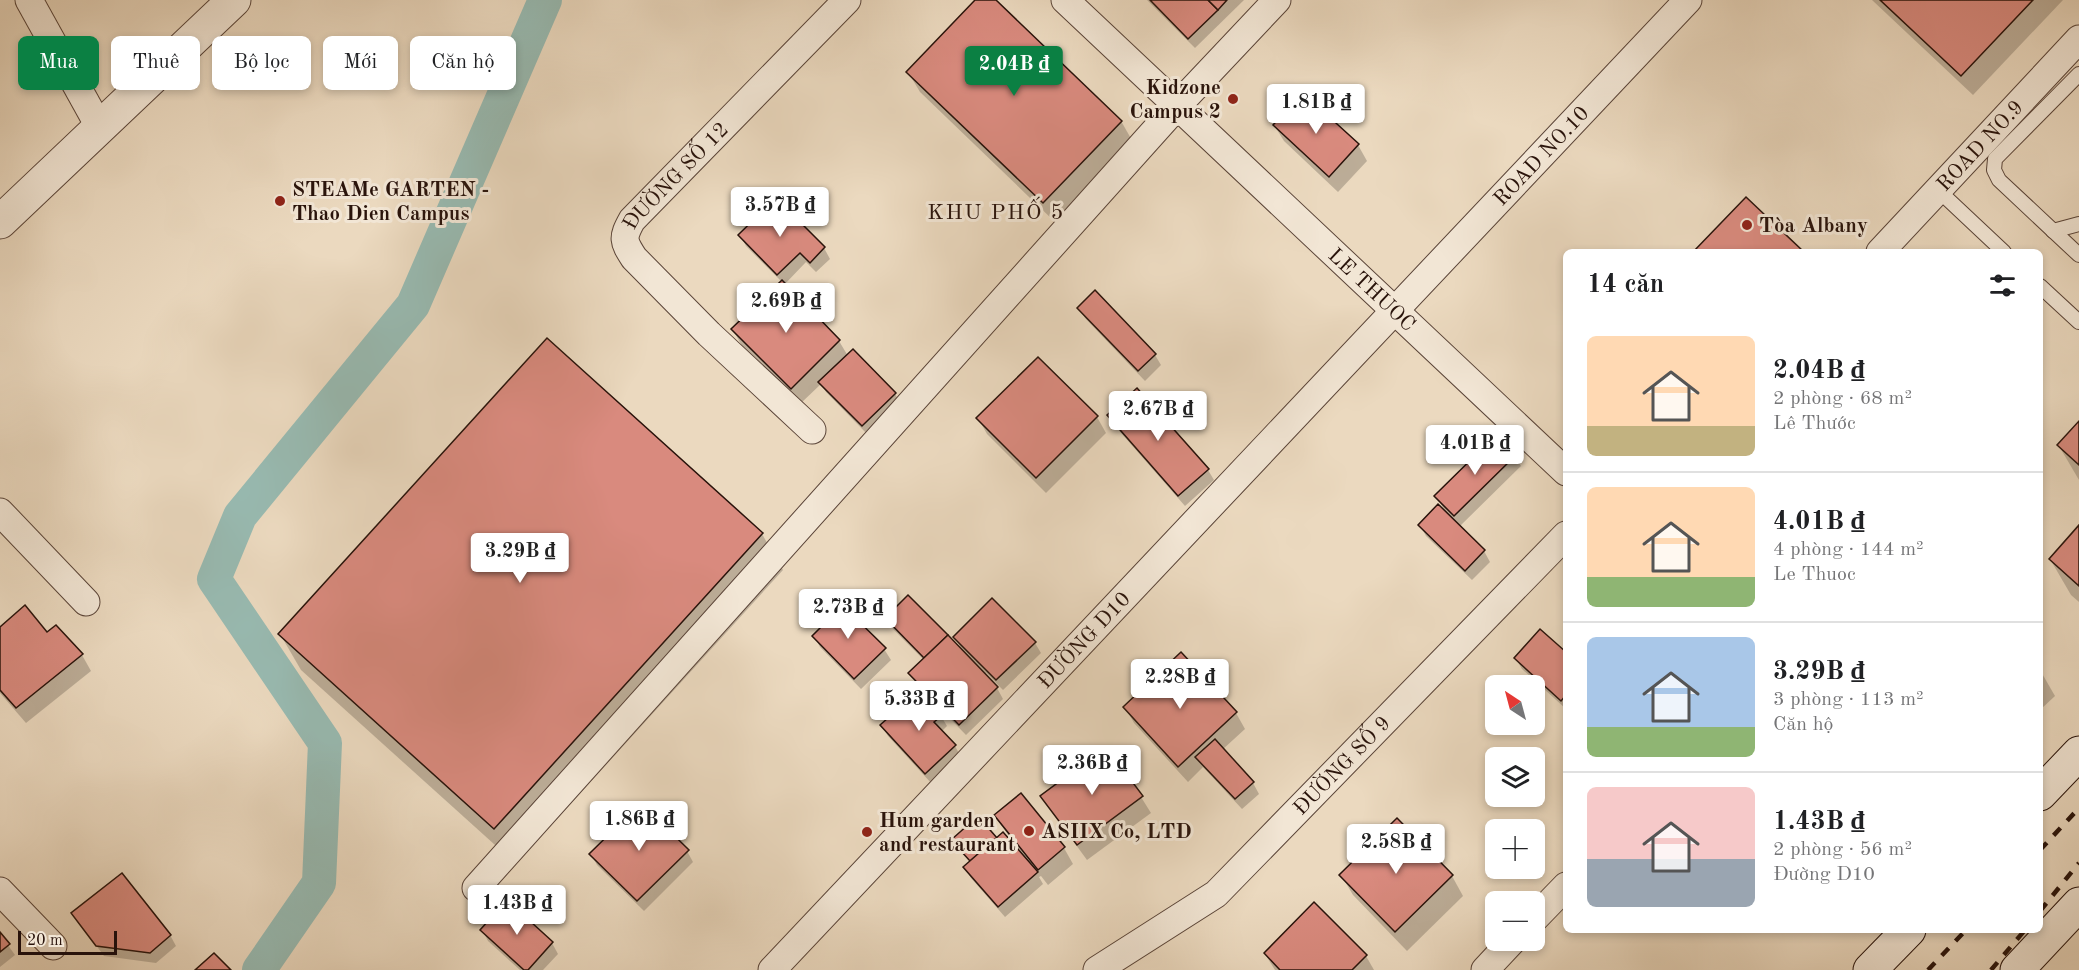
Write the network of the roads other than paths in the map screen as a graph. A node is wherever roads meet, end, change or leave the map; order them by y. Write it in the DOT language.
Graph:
graph roads {
  1 [pos="29,0"];
  2 [pos="234,0"];
  3 [pos="847,0"];
  4 [pos="1065,0"];
  5 [pos="1277,0"];
  6 [pos="1688,0"];
  7 [pos="2079,39"];
  8 [pos="2079,74"];
  9 [pos="1178,106"];
  10 [pos="100,128"];
  11 [pos="1938,190"];
  12 [pos="1,217"];
  13 [pos="2079,224"];
  14 [pos="2053,231"];
  15 [pos="1884,249"];
  16 [pos="2001,249"];
  17 [pos="2079,255"];
  18 [pos="2043,289"];
  19 [pos="1395,310"];
  20 [pos="2079,322"];
  21 [pos="812,430"];
  22 [pos="1563,469"];
  23 [pos="0,513"];
  24 [pos="1563,538"];
  25 [pos="86,602"];
  26 [pos="2079,753"];
  27 [pos="2043,791"];
  28 [pos="476,888"];
  29 [pos="1563,889"];
  30 [pos="0,891"];
  31 [pos="2079,904"];
  32 [pos="1545,908"];
  33 [pos="2047,924"];
  34 [pos="1906,933"];
  35 [pos="2041,933"];
  36 [pos="52,946"];
  37 [pos="1503,951"];
  38 [pos="772,970"];
  39 [pos="1097,970"];
  40 [pos="1485,970"];
  41 [pos="1870,970"];
  42 [pos="2017,970"];
  1 -- 10 [label="street"];
  2 -- 10 [label="street"];
  3 -- 21 [label="street, ĐƯỜNG SỐ 12"];
  4 -- 9 [label="street, LE THUOC"];
  5 -- 9 [label="street"];
  6 -- 19 [label="street, ROAD NO.10"];
  7 -- 11 [label="street, ROAD NO.9"];
  8 -- 14 [label="lane"];
  9 -- 19 [label="street, LE THUOC"];
  9 -- 28 [label="street"];
  10 -- 12 [label="street"];
  11 -- 15 [label="street, ROAD NO.9"];
  11 -- 16 [label="lane"];
  13 -- 14 [label="lane"];
  14 -- 17 [label="lane"];
  18 -- 20 [label="lane"];
  19 -- 22 [label="street, LE THUOC"];
  19 -- 38 [label="street, ĐƯỜNG D10"];
  23 -- 25 [label="street"];
  24 -- 39 [label="street, ĐƯỜNG SỐ 9"];
  26 -- 27 [label="street"];
  29 -- 32 [label="street"];
  30 -- 36 [label="street"];
  31 -- 33 [label="street"];
  34 -- 41 [label="street"];
  35 -- 42 [label="street"];
  37 -- 40 [label="street"];
}
